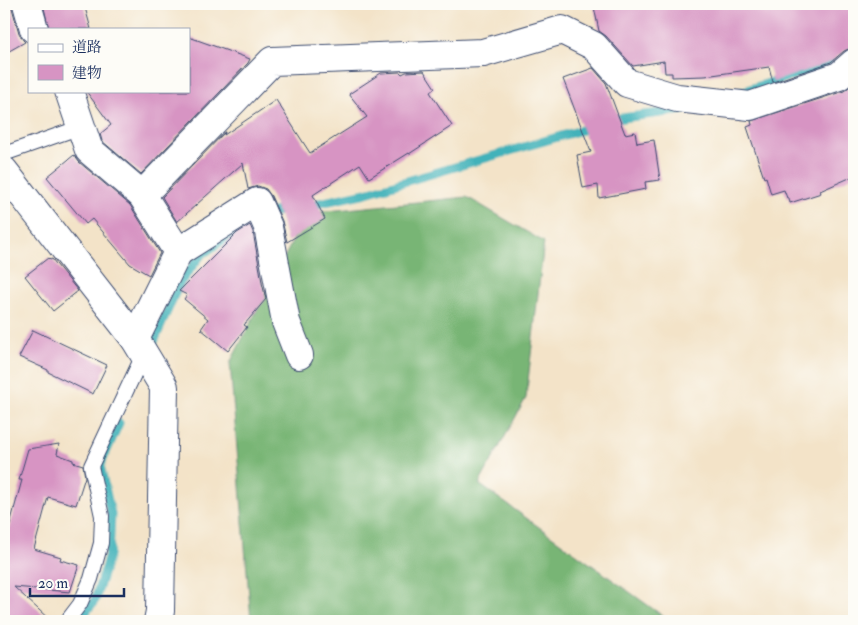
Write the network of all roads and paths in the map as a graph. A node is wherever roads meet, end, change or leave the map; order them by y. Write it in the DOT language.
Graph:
graph roads {
  1 [pos="27,4"];
  2 [pos="34,28"];
  3 [pos="854,63"];
  4 [pos="68,92"];
  5 [pos="81,128"];
  6 [pos="4,154"];
  7 [pos="4,172"];
  8 [pos="142,195"];
  9 [pos="178,252"];
  10 [pos="139,346"];
  11 [pos="299,354"];
  12 [pos="67,621"];
  13 [pos="158,621"];
  1 -- 2 [label="street"];
  3 -- 8 [label="street"];
  4 -- 5 [label="street"];
  5 -- 6 [label="lane"];
  5 -- 8 [label="street"];
  7 -- 10 [label="street"];
  8 -- 9 [label="street"];
  9 -- 10 [label="street"];
  9 -- 11 [label="street"];
  10 -- 12 [label="lane"];
  10 -- 13 [label="street"];
}
